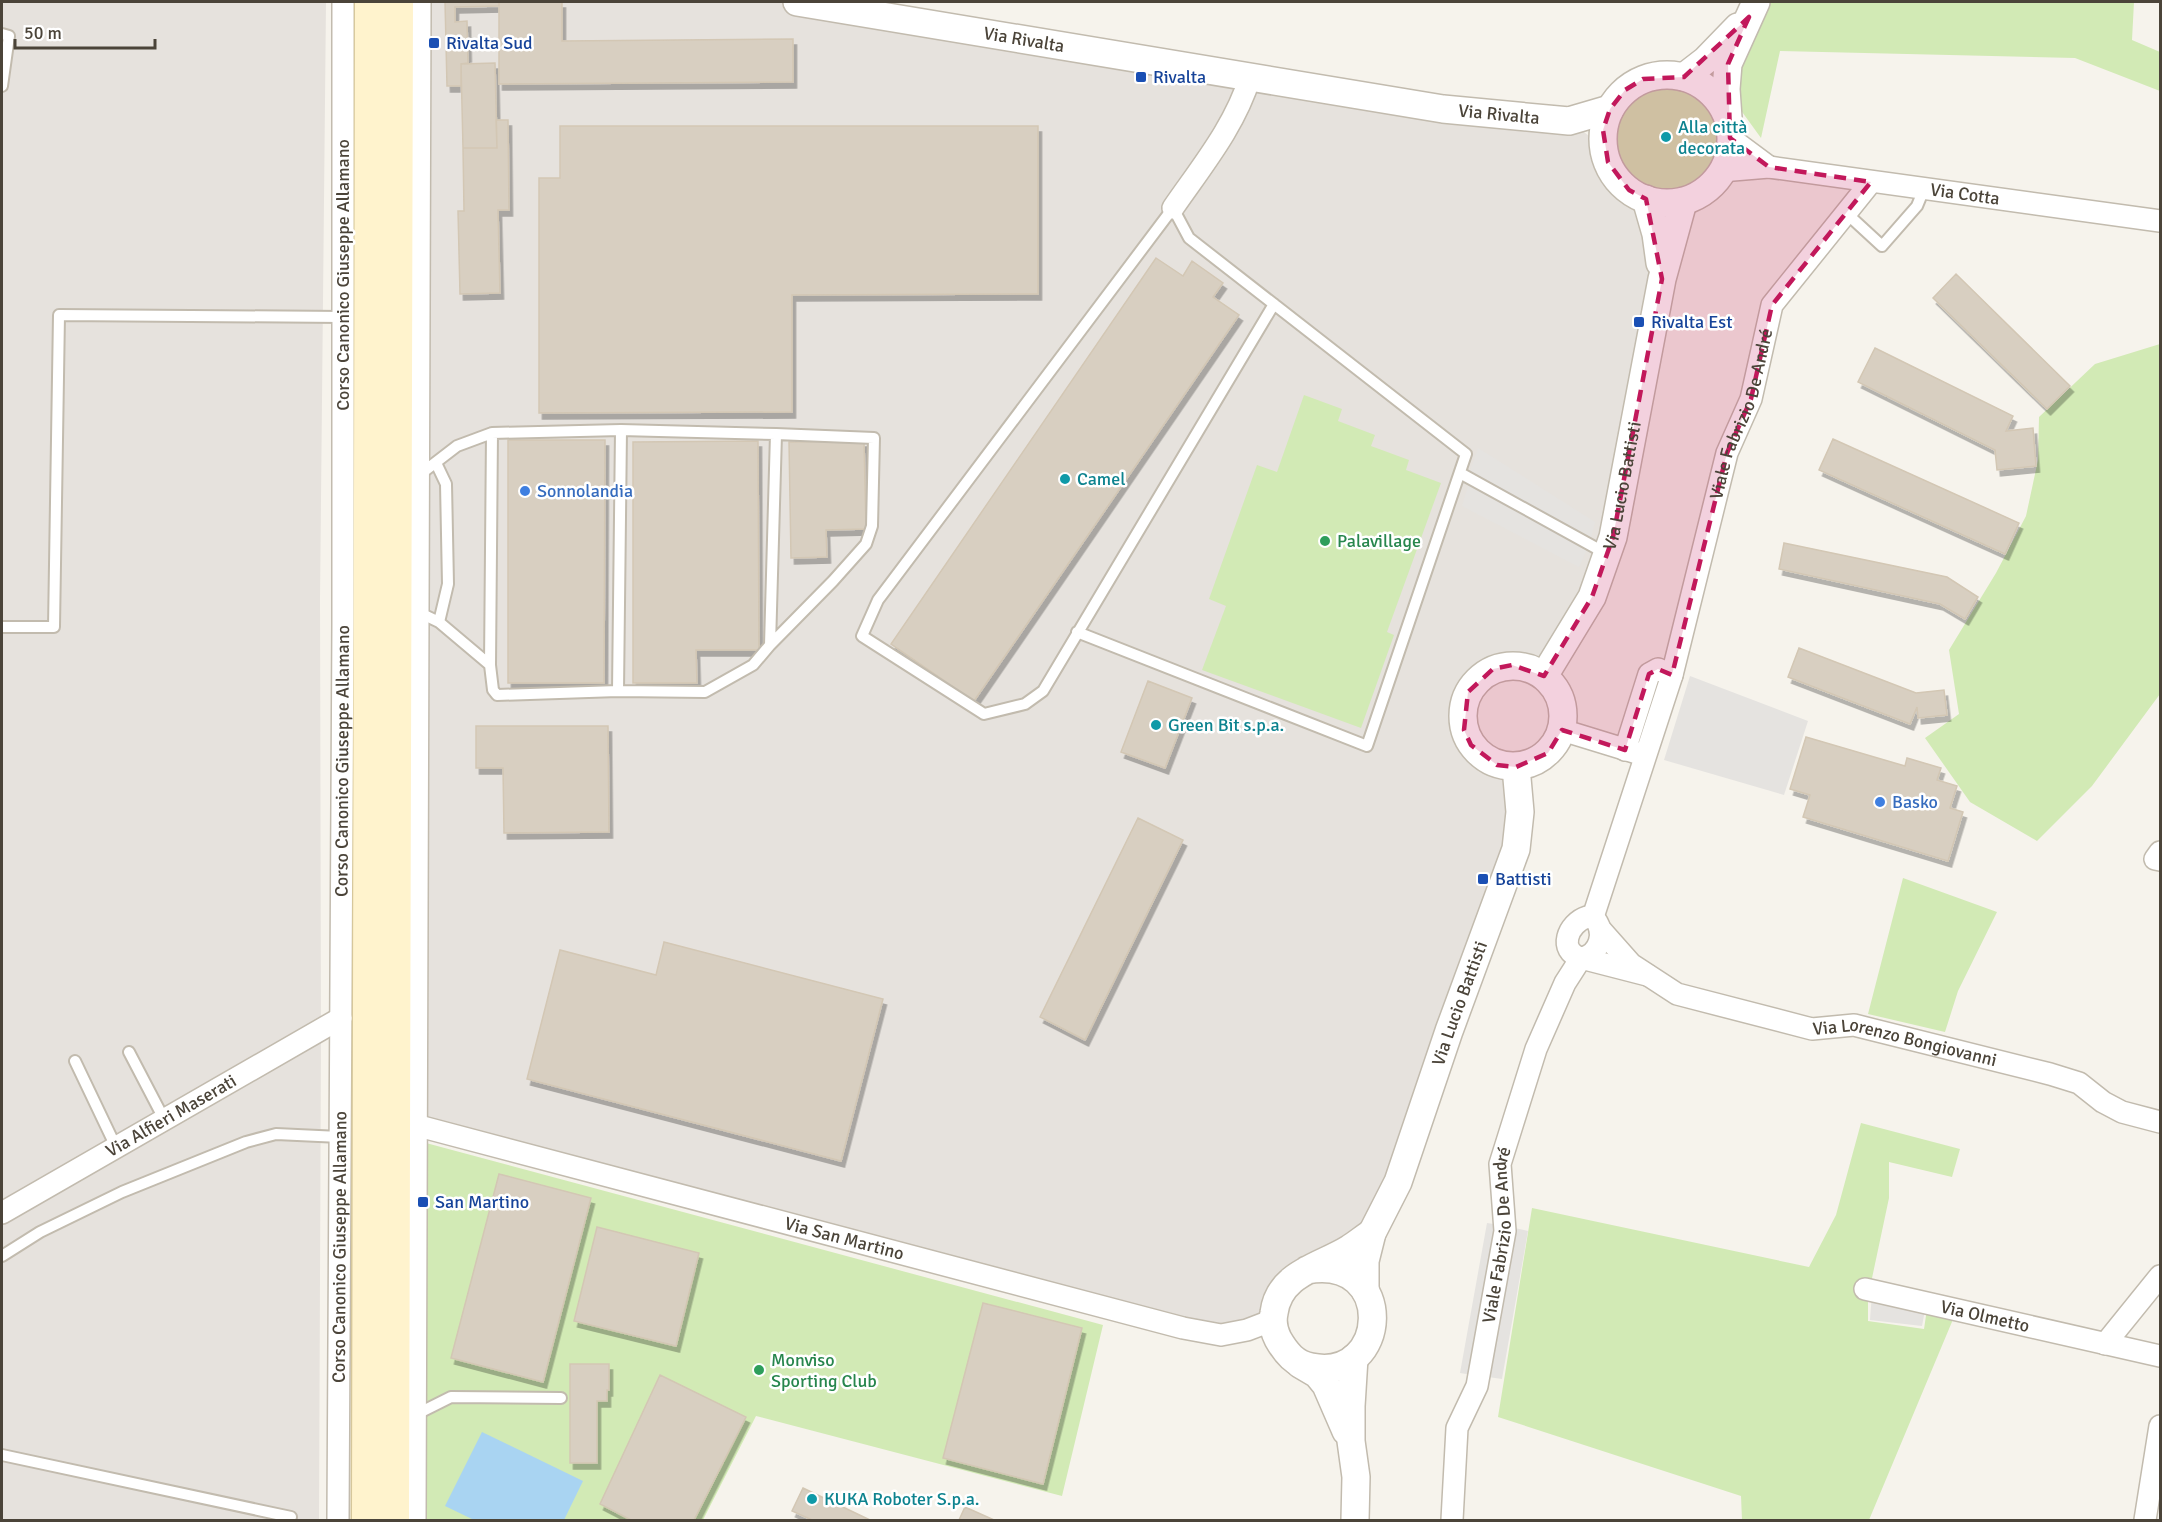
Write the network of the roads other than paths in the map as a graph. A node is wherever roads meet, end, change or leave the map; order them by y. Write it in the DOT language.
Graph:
graph roads {
  1 [pos="343,2"];
  2 [pos="370,2"];
  3 [pos="398,2"];
  4 [pos="420,2"];
  5 [pos="797,2"];
  6 [pos="1753,9"];
  7 [pos="2,34"];
  8 [pos="1250,77"];
  9 [pos="1683,77"];
  10 [pos="2,86"];
  11 [pos="1610,109"];
  12 [pos="1569,121"];
  13 [pos="1729,130"];
  14 [pos="1604,147"];
  15 [pos="1769,167"];
  16 [pos="1721,171"];
  17 [pos="1871,182"];
  18 [pos="1924,189"];
  19 [pos="1646,199"];
  20 [pos="1683,202"];
  21 [pos="1173,208"];
  22 [pos="1845,212"];
  23 [pos="2160,221"];
  24 [pos="1662,279"];
  25 [pos="1274,304"];
  26 [pos="343,316"];
  27 [pos="621,430"];
  28 [pos="492,433"];
  29 [pos="776,434"];
  30 [pos="436,463"];
  31 [pos="1460,473"];
  32 [pos="418,476"];
  33 [pos="1607,554"];
  34 [pos="418,612"];
  35 [pos="440,622"];
  36 [pos="2,627"];
  37 [pos="1077,632"];
  38 [pos="770,645"];
  39 [pos="490,665"];
  40 [pos="1672,675"];
  41 [pos="1544,676"];
  42 [pos="618,691"];
  43 [pos="1562,730"];
  44 [pos="1625,750"];
  45 [pos="1646,755"];
  46 [pos="1516,767"];
  47 [pos="2160,852"];
  48 [pos="2160,860"];
  49 [pos="1596,923"];
  50 [pos="1581,958"];
  51 [pos="1647,975"];
  52 [pos="341,1018"];
  53 [pos="129,1052"];
  54 [pos="75,1061"];
  55 [pos="164,1119"];
  56 [pos="2160,1122"];
  57 [pos="416,1125"];
  58 [pos="340,1137"];
  59 [pos="116,1147"];
  60 [pos="2,1213"];
  61 [pos="1371,1233"];
  62 [pos="2,1256"];
  63 [pos="1307,1270"];
  64 [pos="2160,1276"];
  65 [pos="1865,1288"];
  66 [pos="1365,1290"];
  67 [pos="1273,1320"];
  68 [pos="2105,1344"];
  69 [pos="2160,1356"];
  70 [pos="1354,1358"];
  71 [pos="1291,1359"];
  72 [pos="561,1398"];
  73 [pos="415,1415"];
  74 [pos="2160,1433"];
  75 [pos="1351,1442"];
  76 [pos="2,1455"];
  77 [pos="291,1517"];
  78 [pos="338,1521"];
  79 [pos="367,1521"];
  80 [pos="394,1521"];
  81 [pos="415,1521"];
  82 [pos="1355,1521"];
  83 [pos="1452,1521"];
  84 [pos="2145,1521"];
  1 -- 26 [label="street, Corso Canonico Giuseppe Allamano"];
  2 -- 79 [label="main road, Corso Canonico Giuseppe Allamano"];
  3 -- 80 [label="main road"];
  4 -- 32 [label="street"];
  5 -- 8 [label="street, Via Rivalta"];
  6 -- 9 [label="street"];
  6 -- 13 [label="street"];
  7 -- 10 [label="lane"];
  8 -- 12 [label="street, Via Rivalta"];
  8 -- 21 [label="street"];
  9 -- 11 [label="street"];
  9 -- 13 [label="street"];
  11 -- 12 [label="street, Via Rivalta"];
  11 -- 14 [label="street"];
  12 -- 14 [label="street"];
  13 -- 15 [label="street, Via Cotta"];
  13 -- 16 [label="street"];
  14 -- 19 [label="street"];
  15 -- 16 [label="street, Via Cotta"];
  15 -- 17 [label="street, Via Cotta"];
  16 -- 20 [label="street"];
  17 -- 18 [label="street, Via Cotta"];
  17 -- 22 [label="street, Viale Fabrizio De André"];
  18 -- 22 [label="lane"];
  18 -- 23 [label="street, Via Cotta"];
  19 -- 20 [label="street"];
  19 -- 24 [label="street, Via Lucio Battisti"];
  20 -- 24 [label="street, Via Lucio Battisti"];
  21 -- 25 [label="lane"];
  21 -- 37 [label="lane"];
  22 -- 40 [label="street, Viale Fabrizio De André"];
  24 -- 33 [label="street, Via Lucio Battisti"];
  25 -- 31 [label="lane"];
  25 -- 37 [label="lane"];
  26 -- 36 [label="lane"];
  26 -- 52 [label="street, Corso Canonico Giuseppe Allamano"];
  27 -- 28 [label="lane"];
  27 -- 29 [label="lane"];
  27 -- 42 [label="lane"];
  28 -- 30 [label="lane"];
  28 -- 39 [label="lane"];
  29 -- 38 [label="lane"];
  29 -- 38 [label="lane"];
  30 -- 32 [label="lane"];
  30 -- 35 [label="lane"];
  31 -- 33 [label="lane"];
  31 -- 37 [label="lane"];
  32 -- 34 [label="street"];
  33 -- 41 [label="street, Via Lucio Battisti"];
  34 -- 35 [label="lane"];
  34 -- 57 [label="street"];
  35 -- 39 [label="lane"];
  38 -- 42 [label="lane"];
  39 -- 42 [label="lane"];
  40 -- 44 [label="street"];
  40 -- 45 [label="street, Viale Fabrizio De André"];
  41 -- 43 [label="street"];
  41 -- 46 [label="street"];
  43 -- 44 [label="street"];
  43 -- 46 [label="street"];
  44 -- 45 [label="street"];
  45 -- 49 [label="street, Viale Fabrizio De André"];
  46 -- 61 [label="street, Via Lucio Battisti"];
  47 -- 48 [label="street"];
  49 -- 50 [label="street, Viale Fabrizio De André"];
  49 -- 50 [label="street"];
  49 -- 51 [label="street, Via Lorenzo Bongiovanni"];
  50 -- 51 [label="street, Via Lorenzo Bongiovanni"];
  50 -- 83 [label="street, Viale Fabrizio De André"];
  51 -- 56 [label="street, Via Lorenzo Bongiovanni"];
  52 -- 55 [label="street, Via Alfieri Maserati"];
  52 -- 58 [label="street, Corso Canonico Giuseppe Allamano"];
  53 -- 55 [label="lane"];
  54 -- 59 [label="lane"];
  55 -- 59 [label="street, Via Alfieri Maserati"];
  57 -- 67 [label="street, Via San Martino"];
  57 -- 73 [label="street"];
  58 -- 62 [label="lane"];
  58 -- 78 [label="street, Corso Canonico Giuseppe Allamano"];
  59 -- 60 [label="street, Via Alfieri Maserati"];
  61 -- 63 [label="street, Via Lucio Battisti"];
  61 -- 66 [label="street, Via Lucio Battisti"];
  63 -- 66 [label="street"];
  63 -- 67 [label="street, Via Lucio Battisti"];
  64 -- 68 [label="street"];
  65 -- 68 [label="street, Via Olmetto"];
  66 -- 70 [label="street, Via Lucio Battisti"];
  67 -- 71 [label="street"];
  68 -- 69 [label="street, Via Olmetto"];
  70 -- 71 [label="street"];
  70 -- 75 [label="street"];
  71 -- 75 [label="street"];
  72 -- 73 [label="lane"];
  73 -- 81 [label="street"];
  74 -- 84 [label="street"];
  75 -- 82 [label="street"];
  76 -- 77 [label="lane"];
}
